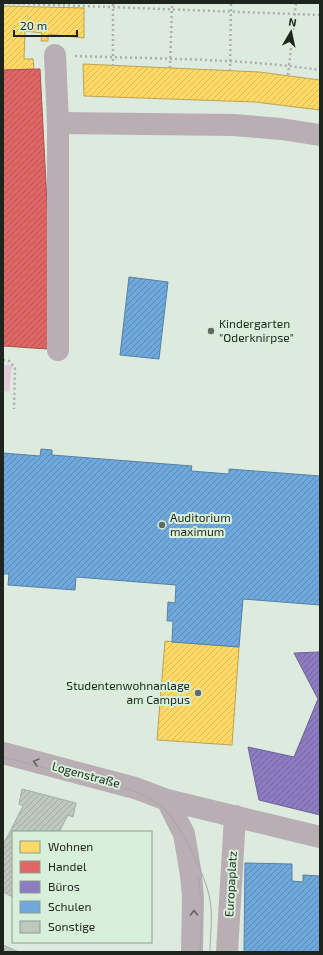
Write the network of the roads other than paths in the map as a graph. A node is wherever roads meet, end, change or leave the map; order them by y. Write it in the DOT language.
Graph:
graph roads {
  1 [pos="55,55"];
  2 [pos="58,123"];
  3 [pos="320,135"];
  4 [pos="58,350"];
  5 [pos="3,753"];
  6 [pos="3,769"];
  7 [pos="167,800"];
  8 [pos="235,816"];
  9 [pos="320,837"];
  10 [pos="192,952"];
  11 [pos="227,952"];
  1 -- 2 [label="street"];
  2 -- 3 [label="street"];
  2 -- 4 [label="street"];
  7 -- 5 [label="street, Logenstraße, one-way"];
  6 -- 7 [label="street, Logenstraße"];
  7 -- 8 [label="street, Logenstraße"];
  10 -- 7 [label="street, one-way"];
  8 -- 9 [label="street, Logenstraße"];
  8 -- 11 [label="street, Europaplatz"];
}
